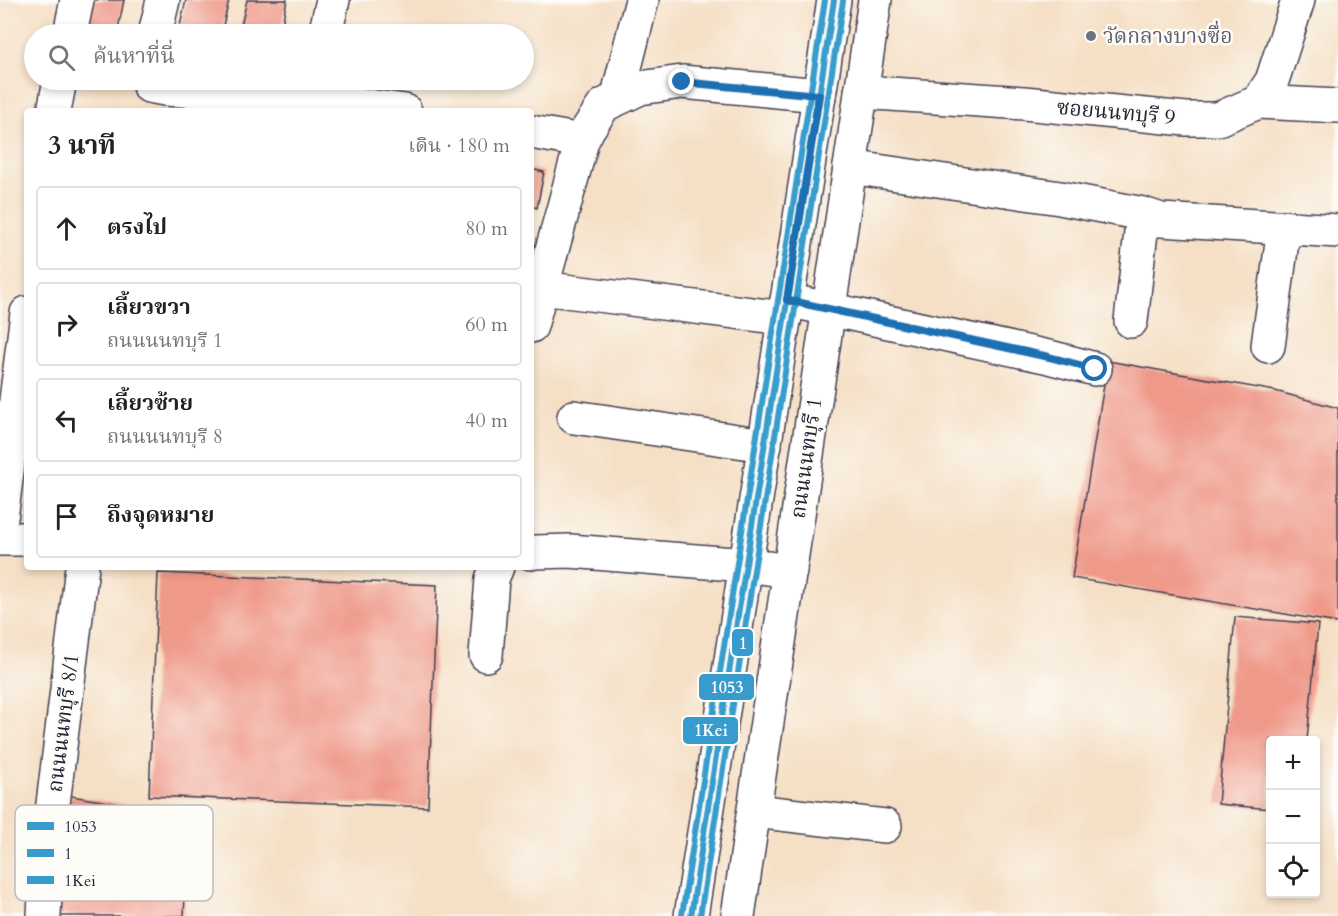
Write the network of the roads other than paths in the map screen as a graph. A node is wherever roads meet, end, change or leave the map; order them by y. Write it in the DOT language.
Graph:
graph roads {
  1 [pos="77,0"];
  2 [pos="163,0"];
  3 [pos="333,0"];
  4 [pos="642,0"];
  5 [pos="834,0"];
  6 [pos="875,0"];
  7 [pos="1298,0"];
  8 [pos="71,24"];
  9 [pos="157,24"];
  10 [pos="327,24"];
  11 [pos="58,90"];
  12 [pos="318,90"];
  13 [pos="861,92"];
  14 [pos="819,95"];
  15 [pos="617,99"];
  16 [pos="1258,102"];
  17 [pos="1338,106"];
  18 [pos="55,108"];
  19 [pos="389,108"];
  20 [pos="534,133"];
  21 [pos="582,141"];
  22 [pos="850,167"];
  23 [pos="1143,214"];
  24 [pos="1284,227"];
  25 [pos="1338,231"];
  26 [pos="541,288"];
  27 [pos="786,309"];
  28 [pos="828,309"];
  29 [pos="534,315"];
  30 [pos="1131,321"];
  31 [pos="24,337"];
  32 [pos="1268,346"];
  33 [pos="1095,369"];
  34 [pos="574,417"];
  35 [pos="765,445"];
  36 [pos="0,527"];
  37 [pos="24,538"];
  38 [pos="0,539"];
  39 [pos="534,552"];
  40 [pos="746,565"];
  41 [pos="82,570"];
  42 [pos="496,570"];
  43 [pos="790,571"];
  44 [pos="486,655"];
  45 [pos="53,805"];
  46 [pos="754,811"];
  47 [pos="885,826"];
  48 [pos="45,901"];
  49 [pos="44,916"];
  50 [pos="691,916"];
  51 [pos="738,916"];
  1 -- 8 [label="street"];
  2 -- 9 [label="street"];
  3 -- 10 [label="street"];
  4 -- 15 [label="street"];
  5 -- 14 [label="street, ถนนนนทบุรี 1"];
  6 -- 13 [label="street, ถนนนนทบุรี 1"];
  7 -- 16 [label="street"];
  11 -- 18 [label="street"];
  12 -- 19 [label="street"];
  13 -- 16 [label="street, ซอยนนทบุรี 9"];
  13 -- 22 [label="street, ถนนนนทบุรี 1"];
  14 -- 15 [label="street"];
  14 -- 27 [label="street, ถนนนนทบุรี 1"];
  15 -- 21 [label="street"];
  16 -- 17 [label="street"];
  20 -- 21 [label="street"];
  21 -- 26 [label="street"];
  22 -- 23 [label="street"];
  22 -- 28 [label="street, ถนนนนทบุรี 1"];
  23 -- 24 [label="street"];
  23 -- 30 [label="street"];
  24 -- 25 [label="street"];
  24 -- 32 [label="street"];
  26 -- 27 [label="street"];
  26 -- 29 [label="street"];
  27 -- 28 [label="street"];
  27 -- 35 [label="street, ถนนนนทบุรี 1"];
  28 -- 33 [label="street"];
  28 -- 43 [label="street, ถนนนนทบุรี 1"];
  31 -- 36 [label="street"];
  34 -- 35 [label="street"];
  35 -- 40 [label="street, ถนนนนทบุรี 1"];
  37 -- 38 [label="street"];
  39 -- 40 [label="street"];
  40 -- 43 [label="street"];
  40 -- 50 [label="street, ถนนนนทบุรี 1"];
  41 -- 45 [label="street, ถนนนนทบุรี 8/1"];
  42 -- 44 [label="street"];
  43 -- 46 [label="street, ถนนนนทบุรี 1"];
  46 -- 47 [label="street"];
  46 -- 51 [label="street, ถนนนนทบุรี 1"];
  48 -- 49 [label="street, ถนนนนทบุรี 8/1"];
}
